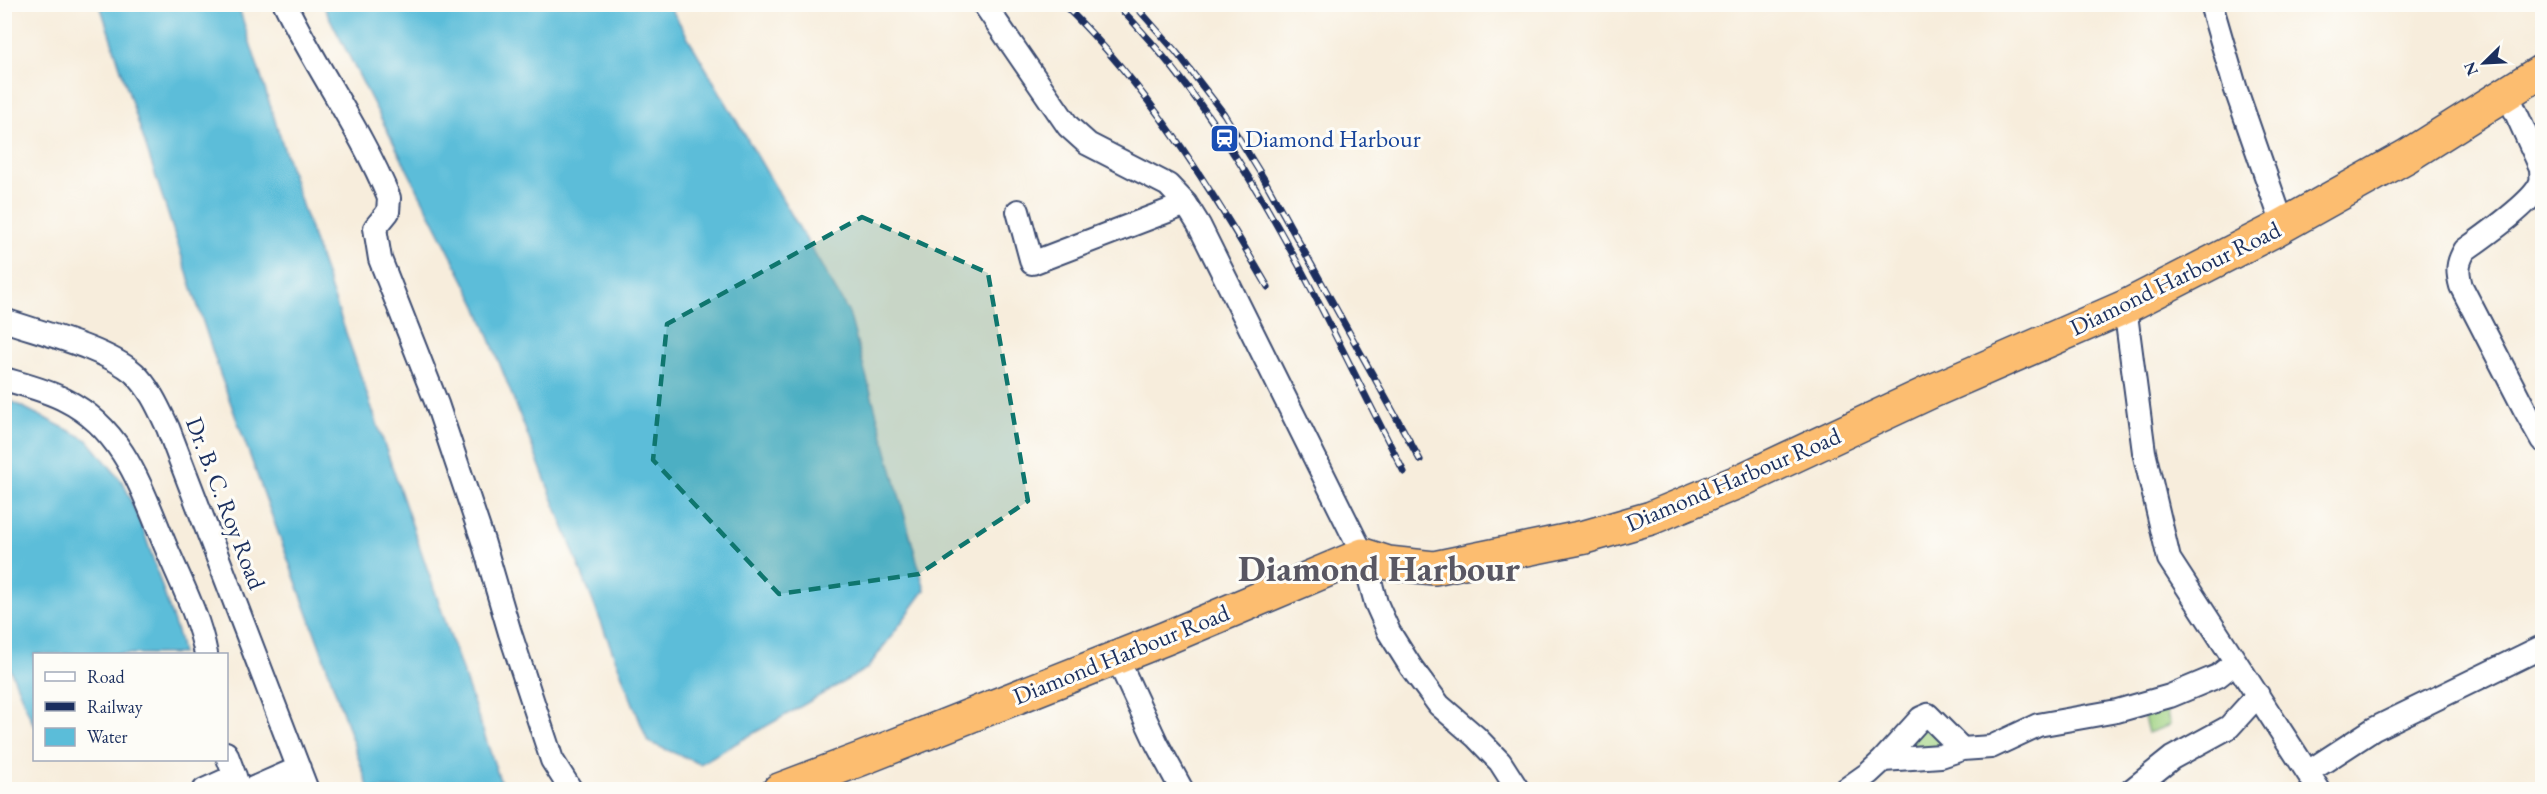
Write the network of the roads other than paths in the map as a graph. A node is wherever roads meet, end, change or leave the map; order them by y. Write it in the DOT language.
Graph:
graph roads {
  1 [pos="285,4"];
  2 [pos="984,4"];
  3 [pos="2211,4"];
  4 [pos="2542,71"];
  5 [pos="2507,93"];
  6 [pos="1186,204"];
  7 [pos="1018,211"];
  8 [pos="2283,225"];
  9 [pos="2125,307"];
  10 [pos="4,320"];
  11 [pos="4,379"];
  12 [pos="2542,440"];
  13 [pos="1363,555"];
  14 [pos="2542,647"];
  15 [pos="206,653"];
  16 [pos="1118,658"];
  17 [pos="2236,662"];
  18 [pos="2258,695"];
  19 [pos="1962,749"];
  20 [pos="228,757"];
  21 [pos="1883,760"];
  22 [pos="299,768"];
  23 [pos="2314,781"];
  24 [pos="812,783"];
  25 [pos="241,785"];
  26 [pos="204,789"];
  27 [pos="307,789"];
  28 [pos="571,789"];
  29 [pos="779,789"];
  30 [pos="1182,789"];
  31 [pos="1518,789"];
  32 [pos="1845,789"];
  33 [pos="2132,789"];
  1 -- 28 [label="street"];
  2 -- 6 [label="street"];
  3 -- 8 [label="street"];
  4 -- 5 [label="highway, Diamond Harbour Road"];
  5 -- 8 [label="highway, Diamond Harbour Road"];
  5 -- 12 [label="street"];
  6 -- 7 [label="street"];
  6 -- 13 [label="street"];
  8 -- 9 [label="highway, Diamond Harbour Road"];
  9 -- 13 [label="highway, Diamond Harbour Road"];
  9 -- 17 [label="street"];
  10 -- 22 [label="street, Dr. B. C. Roy Road"];
  11 -- 15 [label="street"];
  13 -- 16 [label="highway, Diamond Harbour Road"];
  13 -- 31 [label="street"];
  14 -- 23 [label="street"];
  16 -- 24 [label="highway, Diamond Harbour Road"];
  16 -- 30 [label="street"];
  17 -- 18 [label="street"];
  17 -- 19 [label="street"];
  18 -- 23 [label="street"];
  18 -- 33 [label="street"];
  19 -- 21 [label="street"];
  19 -- 21 [label="street"];
  20 -- 25 [label="street"];
  21 -- 32 [label="street"];
  22 -- 25 [label="street"];
  22 -- 27 [label="street, Dr. B. C. Roy Road"];
  24 -- 29 [label="highway, Diamond Harbour Road"];
  25 -- 26 [label="street"];
}
